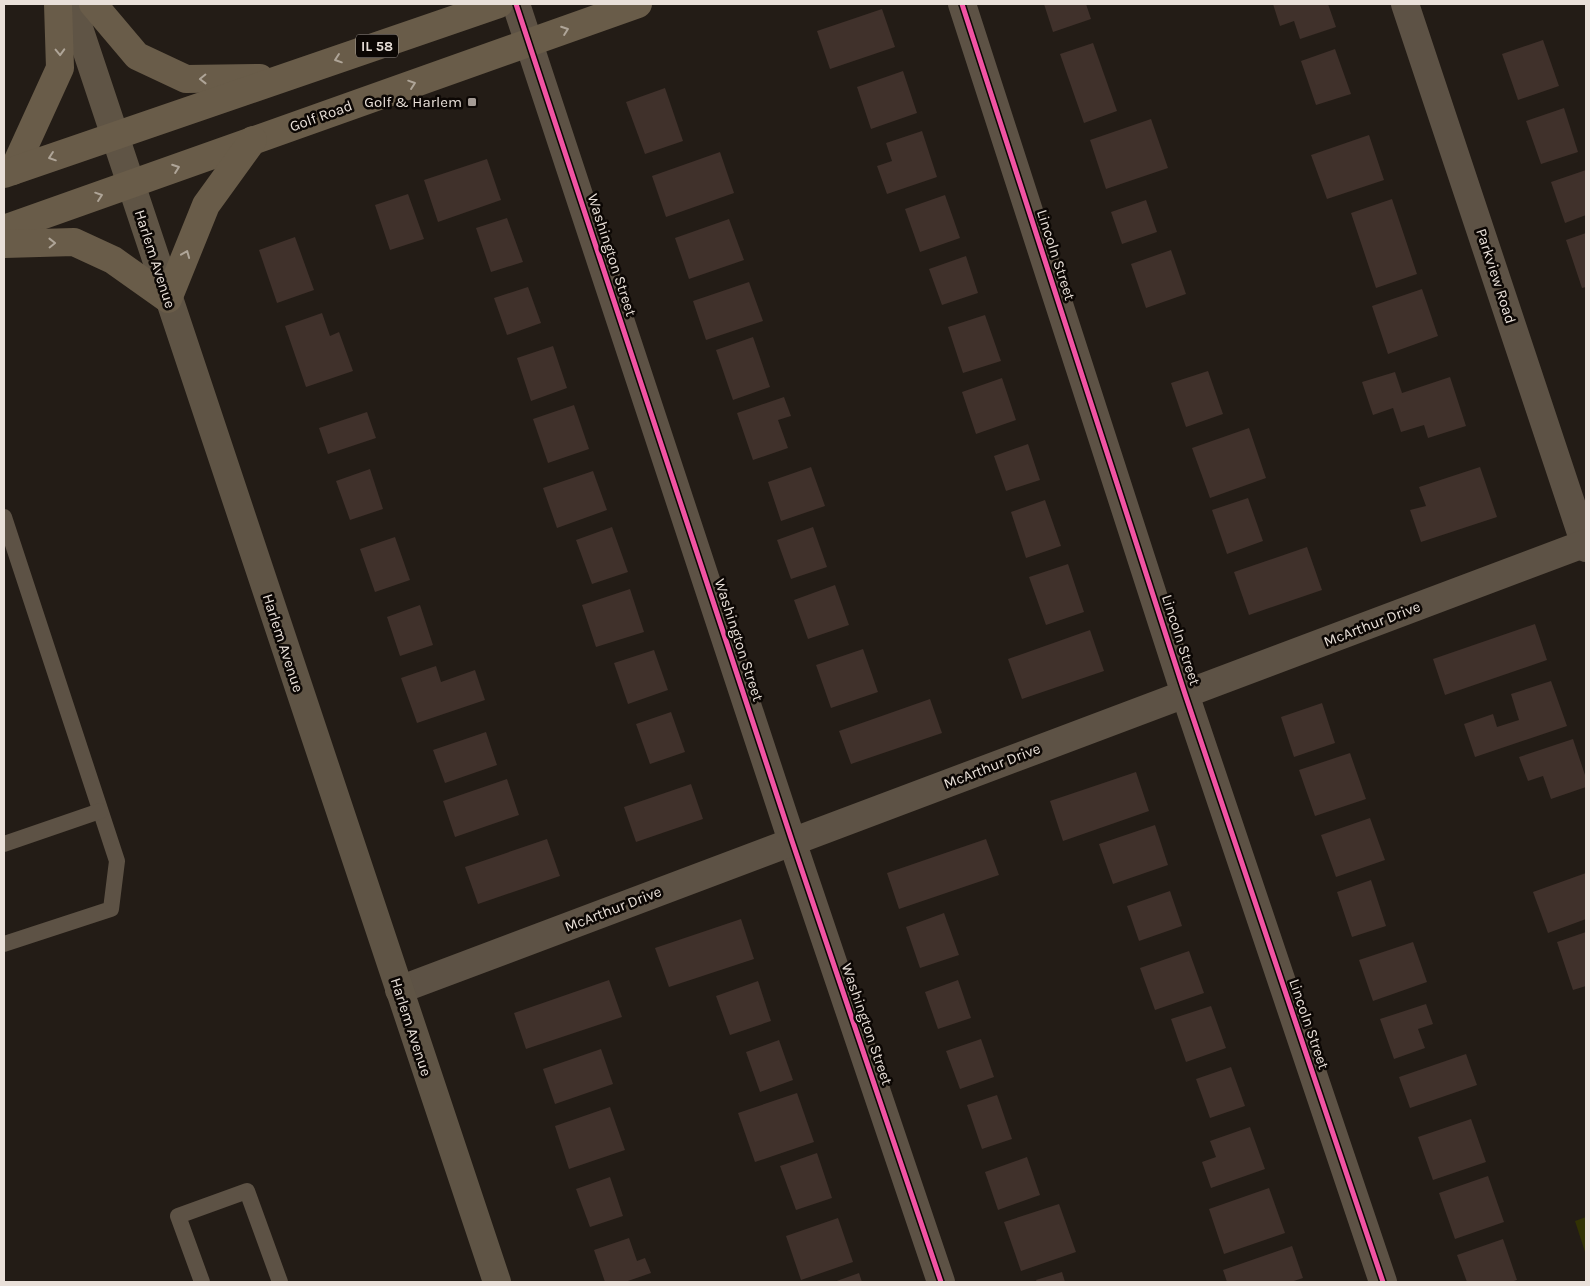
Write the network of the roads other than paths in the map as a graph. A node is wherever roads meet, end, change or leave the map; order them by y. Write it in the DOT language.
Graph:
graph roads {
  1 [pos="58,4"];
  2 [pos="71,4"];
  3 [pos="93,4"];
  4 [pos="499,4"];
  5 [pos="516,4"];
  6 [pos="638,4"];
  7 [pos="962,4"];
  8 [pos="1405,4"];
  9 [pos="528,43"];
  10 [pos="286,77"];
  11 [pos="114,136"];
  12 [pos="253,140"];
  13 [pos="8,172"];
  14 [pos="130,185"];
  15 [pos="4,229"];
  16 [pos="4,244"];
  17 [pos="168,299"];
  18 [pos="4,517"];
  19 [pos="1586,545"];
  20 [pos="1185,694"];
  21 [pos="100,811"];
  22 [pos="792,841"];
  23 [pos="4,844"];
  24 [pos="4,944"];
  25 [pos="399,990"];
  26 [pos="202,1282"];
  27 [pos="280,1282"];
  28 [pos="497,1282"];
  29 [pos="941,1282"];
  30 [pos="1383,1282"];
  1 -- 13 [label="main road, one-way"];
  2 -- 11 [label="main road, Harlem Avenue"];
  10 -- 3 [label="main road, one-way"];
  4 -- 10 [label="main road, IL 58, one-way"];
  5 -- 9 [label="street, Washington Street"];
  9 -- 6 [label="main road, Golf Road, one-way"];
  7 -- 20 [label="street, Lincoln Street"];
  8 -- 19 [label="street, Parkview Road"];
  12 -- 9 [label="main road, Golf Road, one-way"];
  9 -- 22 [label="street, Washington Street"];
  10 -- 11 [label="main road, IL 58"];
  11 -- 13 [label="main road, IL 58, one-way"];
  11 -- 14 [label="main road, Harlem Avenue"];
  14 -- 12 [label="main road, Golf Road, one-way"];
  17 -- 12 [label="main road, one-way"];
  15 -- 14 [label="main road, Golf Road, one-way"];
  14 -- 17 [label="main road, Harlem Avenue"];
  16 -- 17 [label="main road, one-way"];
  17 -- 25 [label="main road, Harlem Avenue"];
  18 -- 21 [label="lane"];
  19 -- 20 [label="street, McArthur Drive"];
  20 -- 22 [label="street, McArthur Drive"];
  20 -- 30 [label="street, Lincoln Street"];
  21 -- 23 [label="lane"];
  21 -- 24 [label="lane"];
  22 -- 25 [label="street, McArthur Drive"];
  22 -- 29 [label="street, Washington Street"];
  25 -- 28 [label="main road, Harlem Avenue"];
  26 -- 27 [label="lane"];
}
